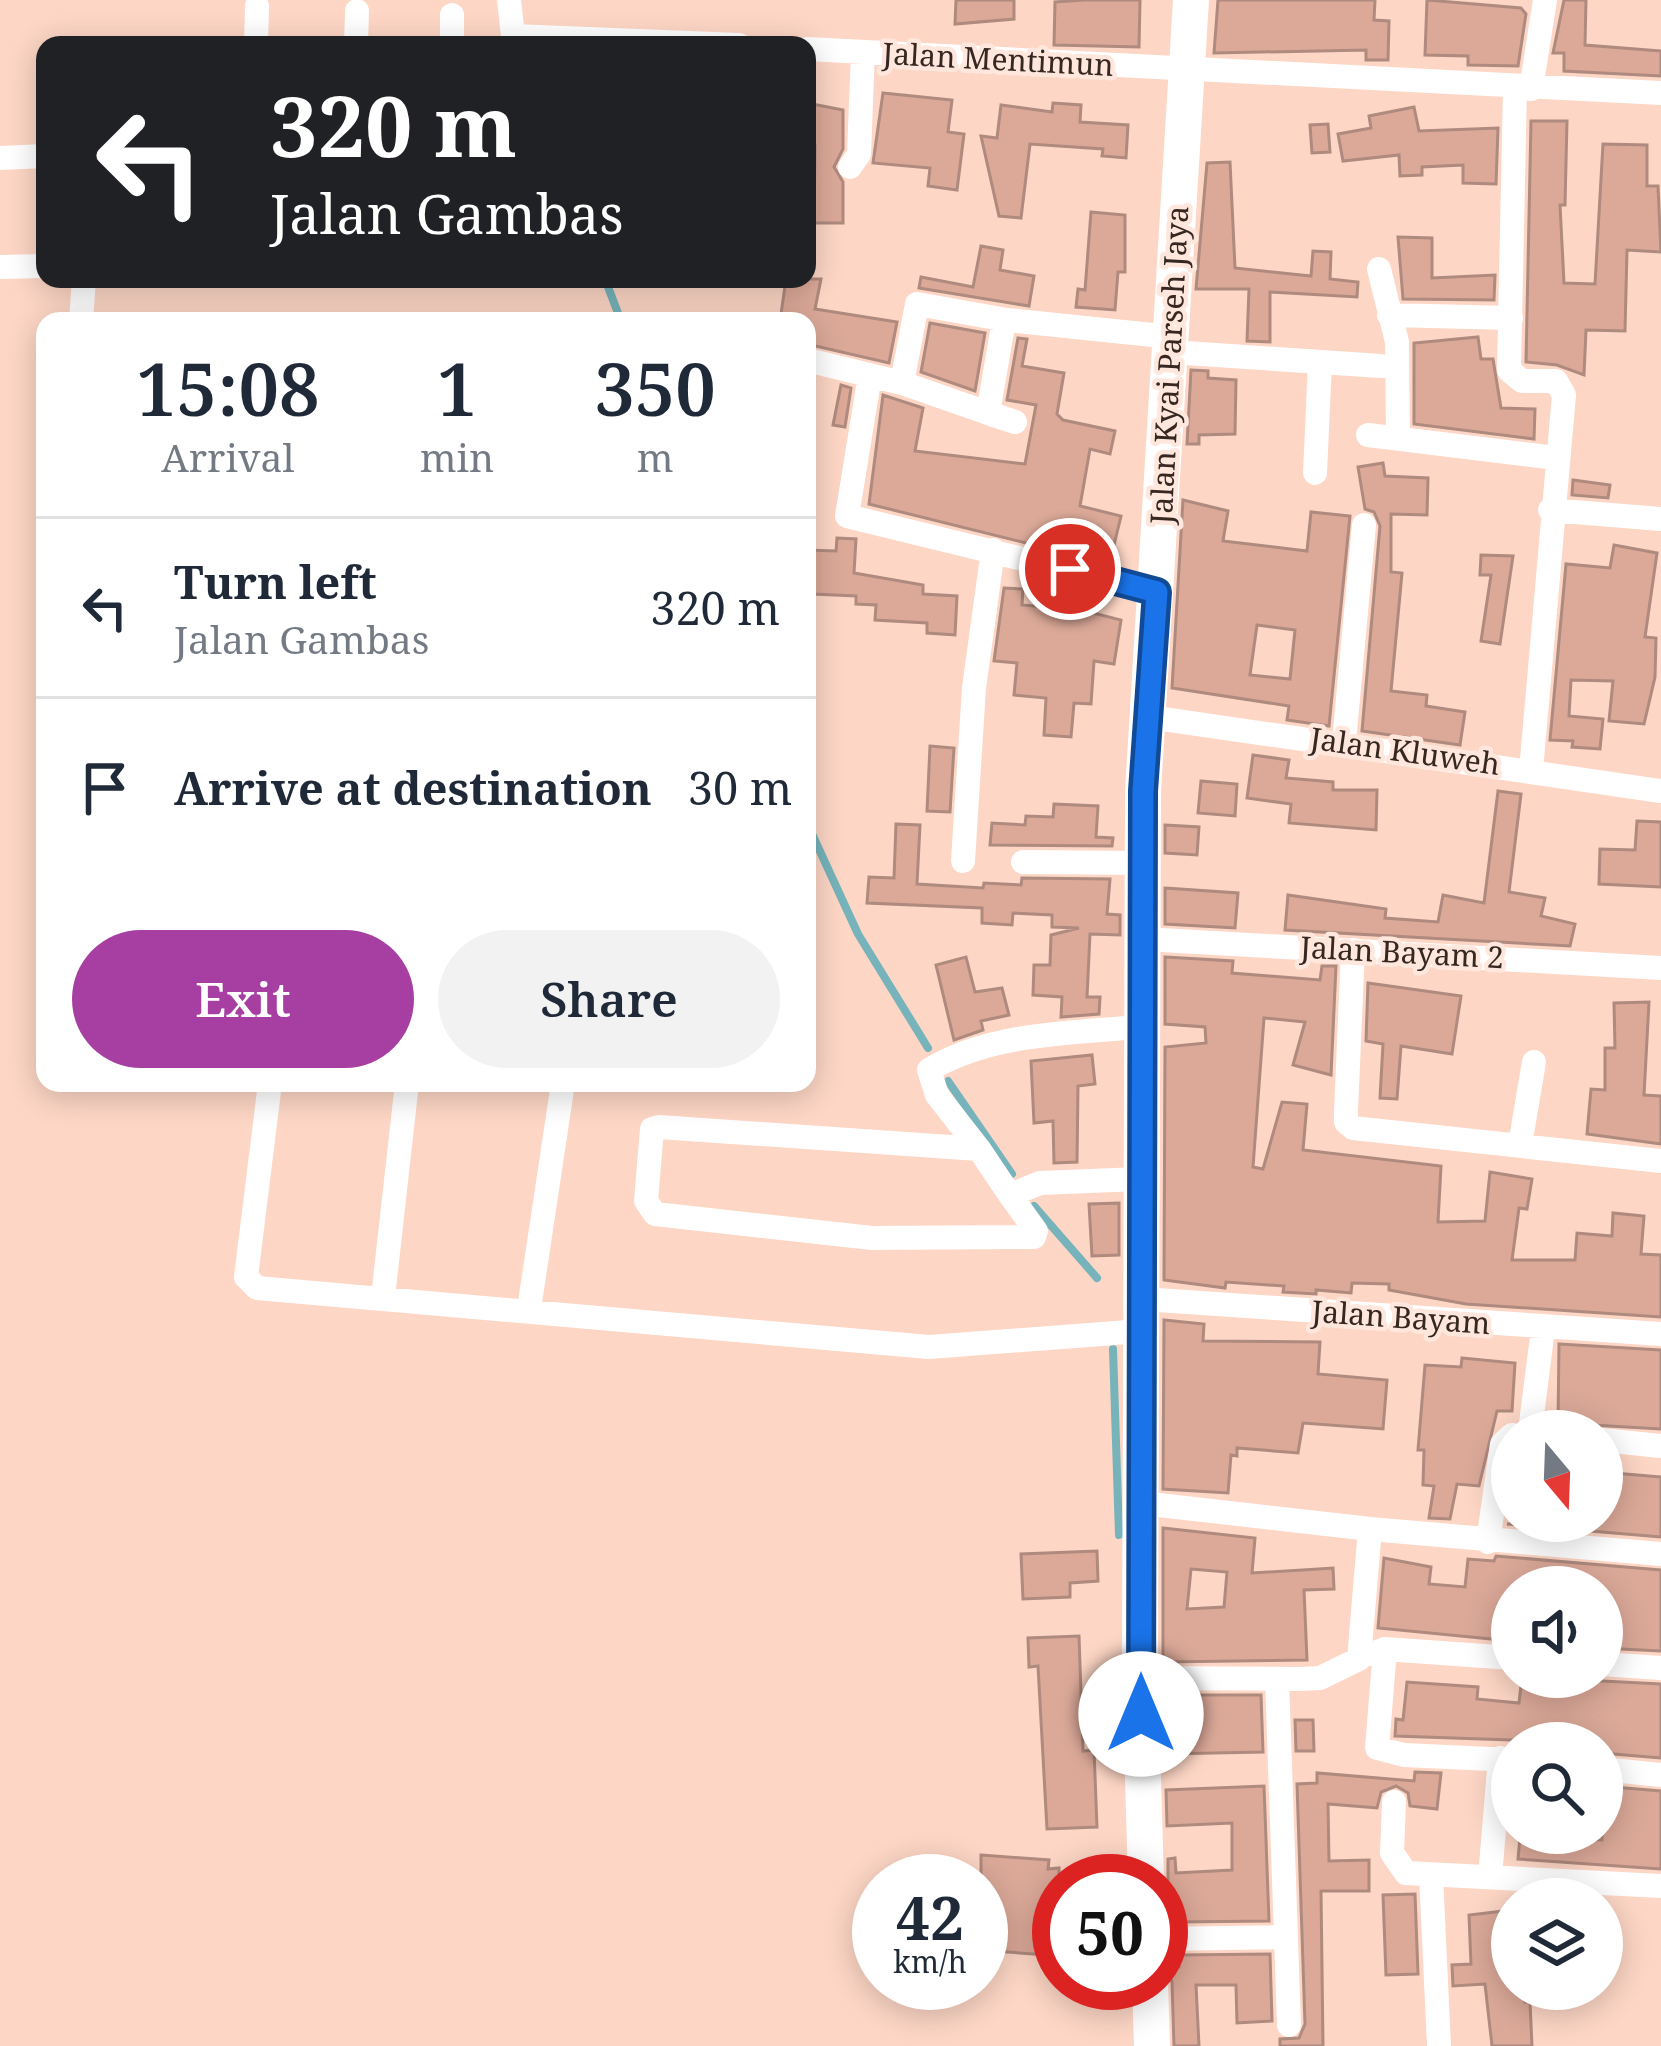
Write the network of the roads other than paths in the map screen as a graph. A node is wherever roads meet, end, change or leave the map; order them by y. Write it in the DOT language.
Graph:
graph roads {
  1 [pos="509,0"];
  2 [pos="1191,0"];
  3 [pos="1545,0"];
  4 [pos="257,6"];
  5 [pos="357,11"];
  6 [pos="452,15"];
  7 [pos="256,36"];
  8 [pos="356,36"];
  9 [pos="452,36"];
  10 [pos="511,36"];
  11 [pos="816,49"];
  12 [pos="862,52"];
  13 [pos="1188,71"];
  14 [pos="1523,88"];
  15 [pos="1661,93"];
  16 [pos="36,156"];
  17 [pos="0,158"];
  18 [pos="850,167"];
  19 [pos="36,266"];
  20 [pos="0,267"];
  21 [pos="1379,269"];
  22 [pos="1389,315"];
  23 [pos="1511,318"];
  24 [pos="1004,320"];
  25 [pos="1171,344"];
  26 [pos="816,362"];
  27 [pos="1320,362"];
  28 [pos="1381,366"];
  29 [pos="869,375"];
  30 [pos="902,383"];
  31 [pos="988,413"];
  32 [pos="1016,422"];
  33 [pos="1368,435"];
  34 [pos="1399,439"];
  35 [pos="1556,458"];
  36 [pos="1315,473"];
  37 [pos="1550,510"];
  38 [pos="1661,519"];
  39 [pos="1364,524"];
  40 [pos="993,550"];
  41 [pos="1157,592"];
  42 [pos="1149,717"];
  43 [pos="1344,742"];
  44 [pos="1661,763"];
  45 [pos="1532,771"];
  46 [pos="1660,790"];
  47 [pos="963,862"];
  48 [pos="1023,862"];
  49 [pos="1143,863"];
  50 [pos="1143,940"];
  51 [pos="1352,950"];
  52 [pos="1661,968"];
  53 [pos="1139,1027"];
  54 [pos="1534,1062"];
  55 [pos="269,1092"];
  56 [pos="406,1092"];
  57 [pos="562,1092"];
  58 [pos="1520,1145"];
  59 [pos="979,1149"];
  60 [pos="1661,1161"];
  61 [pos="1139,1179"];
  62 [pos="1010,1195"];
  63 [pos="383,1297"];
  64 [pos="530,1309"];
  65 [pos="1142,1315"];
  66 [pos="1544,1329"];
  67 [pos="1661,1334"];
  68 [pos="1532,1410"];
  69 [pos="1623,1442"];
  70 [pos="1661,1446"];
  71 [pos="1141,1503"];
  72 [pos="1491,1521"];
  73 [pos="1370,1529"];
  74 [pos="1488,1542"];
  75 [pos="1661,1555"];
  76 [pos="1385,1649"];
  77 [pos="1491,1657"];
  78 [pos="1359,1659"];
  79 [pos="1623,1665"];
  80 [pos="1661,1668"];
  81 [pos="1140,1678"];
  82 [pos="1277,1678"];
  83 [pos="1491,1758"];
  84 [pos="1623,1771"];
  85 [pos="1661,1775"];
  86 [pos="1394,1802"];
  87 [pos="1145,1854"];
  88 [pos="1493,1854"];
  89 [pos="1431,1875"];
  90 [pos="1490,1877"];
  91 [pos="1495,1878"];
  92 [pos="1661,1886"];
  93 [pos="1623,1888"];
  94 [pos="1285,1937"];
  95 [pos="1188,1939"];
  96 [pos="1151,2010"];
  97 [pos="1289,2025"];
  98 [pos="1152,2046"];
  99 [pos="1439,2046"];
  1 -- 10 [label="street"];
  2 -- 13 [label="main road, Jalan Kyai Parseh Jaya"];
  3 -- 14 [label="street"];
  4 -- 7 [label="street"];
  5 -- 8 [label="street"];
  6 -- 9 [label="street"];
  11 -- 12 [label="street, Jalan Mentimun"];
  12 -- 13 [label="street, Jalan Mentimun"];
  12 -- 18 [label="street"];
  13 -- 14 [label="street, Jalan Mentimun"];
  13 -- 25 [label="main road, Jalan Kyai Parseh Jaya"];
  14 -- 15 [label="street, Jalan Mentimun"];
  14 -- 23 [label="street"];
  16 -- 17 [label="street"];
  19 -- 20 [label="street"];
  21 -- 22 [label="street"];
  22 -- 23 [label="street"];
  22 -- 34 [label="street"];
  23 -- 35 [label="street"];
  24 -- 25 [label="street"];
  24 -- 30 [label="street"];
  24 -- 31 [label="street"];
  25 -- 27 [label="street"];
  25 -- 41 [label="main road, Jalan Kyai Parseh Jaya"];
  26 -- 29 [label="street"];
  27 -- 28 [label="street"];
  27 -- 36 [label="street"];
  29 -- 30 [label="street"];
  29 -- 40 [label="street"];
  30 -- 31 [label="street"];
  31 -- 32 [label="street"];
  33 -- 34 [label="street"];
  34 -- 35 [label="street"];
  35 -- 37 [label="street"];
  37 -- 38 [label="street"];
  37 -- 45 [label="street"];
  39 -- 43 [label="street"];
  40 -- 41 [label="street"];
  40 -- 47 [label="street"];
  41 -- 42 [label="main road, Jalan Kyai Parseh Jaya"];
  42 -- 43 [label="street, Jalan Kluweh"];
  42 -- 49 [label="main road, Jalan Kyai Parseh Jaya"];
  43 -- 45 [label="street, Jalan Kluweh"];
  44 -- 46 [label="street"];
  45 -- 46 [label="street, Jalan Kluweh"];
  48 -- 49 [label="street"];
  49 -- 50 [label="main road, Jalan Kyai Parseh Jaya"];
  50 -- 51 [label="street, Jalan Bayam 2"];
  50 -- 53 [label="main road, Jalan Kyai Parseh Jaya"];
  51 -- 52 [label="street, Jalan Bayam 2"];
  51 -- 58 [label="street"];
  53 -- 59 [label="street"];
  53 -- 61 [label="main road, Jalan Kyai Parseh Jaya"];
  54 -- 58 [label="street"];
  55 -- 63 [label="street, Jalan Bayam"];
  56 -- 63 [label="street"];
  57 -- 64 [label="street"];
  58 -- 60 [label="street"];
  59 -- 62 [label="street"];
  59 -- 62 [label="street"];
  61 -- 62 [label="street"];
  61 -- 65 [label="main road, Jalan Kyai Parseh Jaya"];
  63 -- 64 [label="street, Jalan Bayam"];
  64 -- 65 [label="street, Jalan Bayam"];
  65 -- 66 [label="street, Jalan Bayam"];
  65 -- 71 [label="main road, Jalan Kyai Parseh Jaya"];
  66 -- 67 [label="street, Jalan Bayam"];
  66 -- 68 [label="street"];
  69 -- 70 [label="street"];
  71 -- 73 [label="street"];
  71 -- 81 [label="main road, Jalan Kyai Parseh Jaya"];
  72 -- 74 [label="street"];
  73 -- 74 [label="street"];
  73 -- 78 [label="street"];
  74 -- 75 [label="street"];
  76 -- 77 [label="street"];
  76 -- 78 [label="street"];
  76 -- 83 [label="street"];
  78 -- 82 [label="street"];
  79 -- 80 [label="street"];
  81 -- 82 [label="street"];
  81 -- 87 [label="main road, Jalan Kyai Parseh Jaya"];
  82 -- 94 [label="street"];
  84 -- 85 [label="street"];
  86 -- 89 [label="street"];
  88 -- 90 [label="street"];
  89 -- 90 [label="street"];
  89 -- 99 [label="street"];
  90 -- 91 [label="street"];
  92 -- 93 [label="street"];
  94 -- 95 [label="street"];
  94 -- 97 [label="street"];
  96 -- 98 [label="main road"];
}
